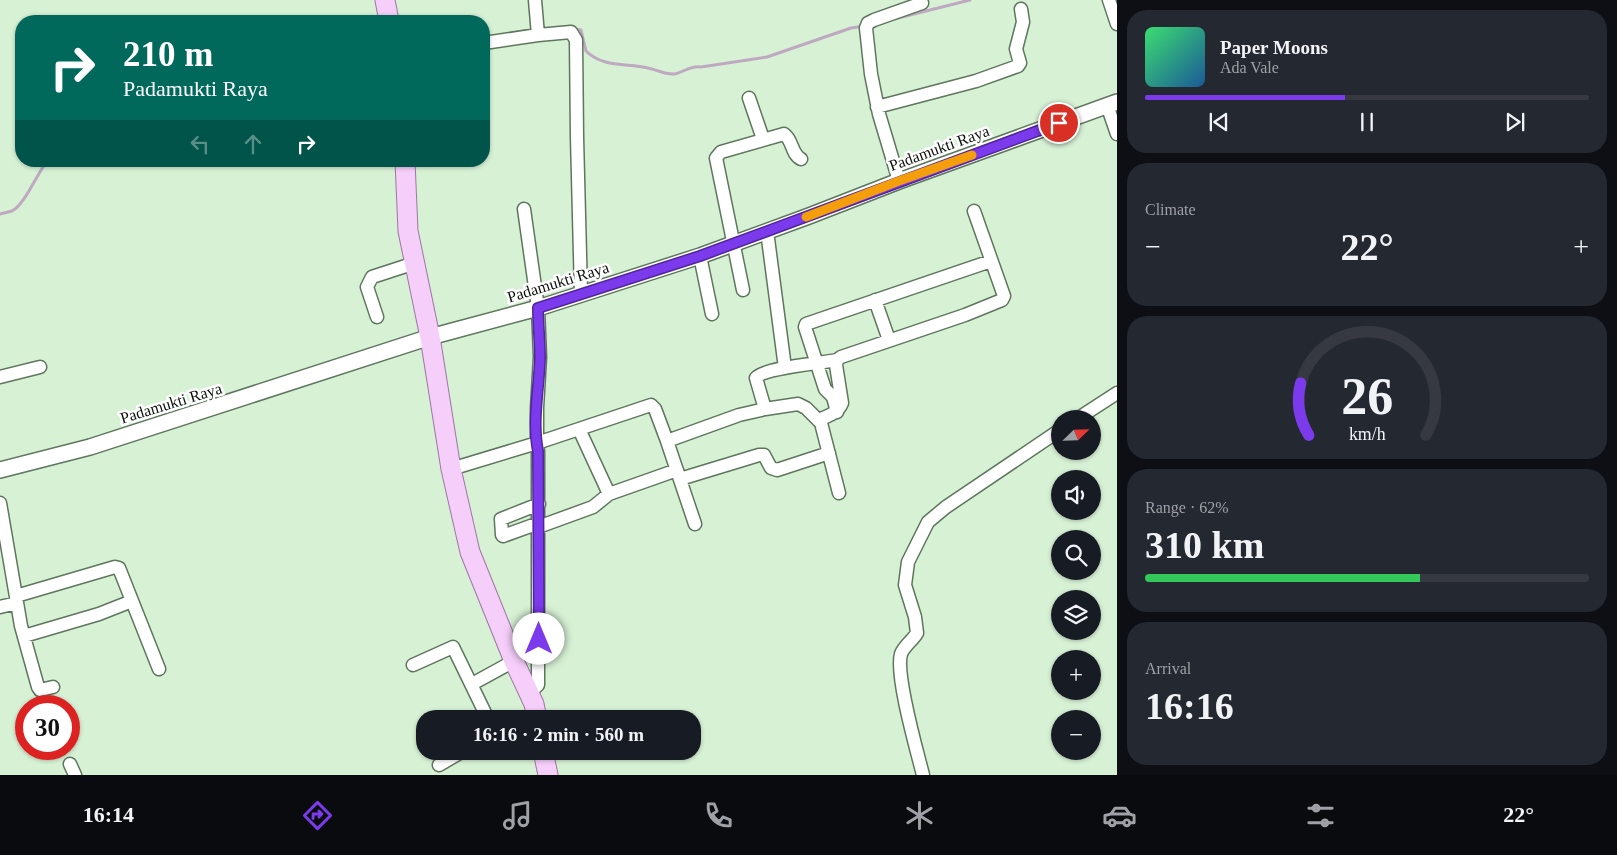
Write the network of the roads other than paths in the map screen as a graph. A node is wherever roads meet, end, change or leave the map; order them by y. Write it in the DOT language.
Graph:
graph roads {
  1 [pos="385,0"];
  2 [pos="536,0"];
  3 [pos="1109,0"];
  4 [pos="922,3"];
  5 [pos="1021,9"];
  6 [pos="388,15"];
  7 [pos="1117,24"];
  8 [pos="538,35"];
  9 [pos="490,43"];
  10 [pos="749,98"];
  11 [pos="1112,104"];
  12 [pos="877,107"];
  13 [pos="1117,134"];
  14 [pos="763,139"];
  15 [pos="801,160"];
  16 [pos="405,167"];
  17 [pos="899,181"];
  18 [pos="524,209"];
  19 [pos="974,210"];
  20 [pos="767,231"];
  21 [pos="734,242"];
  22 [pos="700,256"];
  23 [pos="991,261"];
  24 [pos="415,263"];
  25 [pos="742,290"];
  26 [pos="581,294"];
  27 [pos="875,300"];
  28 [pos="538,308"];
  29 [pos="712,314"];
  30 [pos="377,317"];
  31 [pos="430,337"];
  32 [pos="889,340"];
  33 [pos="837,360"];
  34 [pos="817,364"];
  35 [pos="40,367"];
  36 [pos="785,368"];
  37 [pos="0,377"];
  38 [pos="1117,393"];
  39 [pos="765,409"];
  40 [pos="1091,410"];
  41 [pos="837,412"];
  42 [pos="818,420"];
  43 [pos="579,429"];
  44 [pos="1051,436"];
  45 [pos="667,441"];
  46 [pos="537,443"];
  47 [pos="829,453"];
  48 [pos="451,468"];
  49 [pos="0,470"];
  50 [pos="678,474"];
  51 [pos="609,494"];
  52 [pos="839,494"];
  53 [pos="0,503"];
  54 [pos="539,504"];
  55 [pos="695,524"];
  56 [pos="539,525"];
  57 [pos="17,599"];
  58 [pos="132,601"];
  59 [pos="0,607"];
  60 [pos="24,636"];
  61 [pos="514,661"];
  62 [pos="413,665"];
  63 [pos="159,669"];
  64 [pos="472,684"];
  65 [pos="53,687"];
  66 [pos="529,694"];
  67 [pos="484,710"];
  68 [pos="535,710"];
  69 [pos="448,760"];
  70 [pos="546,760"];
  71 [pos="439,765"];
  72 [pos="548,775"];
  73 [pos="923,775"];
  1 -- 6 [label="main road"];
  2 -- 8 [label="street"];
  3 -- 7 [label="street"];
  4 -- 12 [label="street"];
  5 -- 12 [label="street"];
  8 -- 9 [label="street"];
  8 -- 26 [label="street"];
  10 -- 14 [label="street"];
  11 -- 13 [label="street"];
  11 -- 17 [label="street, Padamukti Raya"];
  12 -- 17 [label="street"];
  14 -- 15 [label="street"];
  14 -- 21 [label="street"];
  16 -- 24 [label="main road"];
  17 -- 20 [label="street, Padamukti Raya"];
  18 -- 28 [label="street"];
  19 -- 23 [label="street"];
  20 -- 21 [label="street, Padamukti Raya"];
  20 -- 36 [label="street"];
  21 -- 22 [label="street, Padamukti Raya"];
  21 -- 25 [label="street"];
  22 -- 26 [label="street, Padamukti Raya"];
  22 -- 29 [label="street"];
  23 -- 27 [label="street"];
  23 -- 32 [label="street"];
  24 -- 30 [label="street"];
  24 -- 31 [label="main road"];
  26 -- 28 [label="street, Padamukti Raya"];
  27 -- 32 [label="street"];
  27 -- 34 [label="street"];
  28 -- 31 [label="street, Padamukti Raya"];
  28 -- 46 [label="street"];
  31 -- 48 [label="main road"];
  31 -- 49 [label="street, Padamukti Raya"];
  32 -- 33 [label="street"];
  33 -- 34 [label="street"];
  33 -- 41 [label="street"];
  34 -- 36 [label="street"];
  34 -- 41 [label="street"];
  35 -- 37 [label="street"];
  36 -- 39 [label="street"];
  38 -- 40 [label="street"];
  39 -- 42 [label="street"];
  39 -- 45 [label="street"];
  41 -- 42 [label="street"];
  42 -- 47 [label="street"];
  43 -- 45 [label="street"];
  43 -- 46 [label="street"];
  43 -- 51 [label="street"];
  44 -- 73 [label="street"];
  45 -- 50 [label="street"];
  46 -- 48 [label="street"];
  46 -- 54 [label="street"];
  47 -- 50 [label="street"];
  47 -- 52 [label="street"];
  48 -- 61 [label="main road"];
  50 -- 51 [label="street"];
  50 -- 55 [label="street"];
  51 -- 56 [label="street"];
  53 -- 57 [label="street"];
  54 -- 56 [label="street"];
  54 -- 56 [label="street"];
  56 -- 66 [label="street"];
  57 -- 58 [label="street"];
  57 -- 59 [label="street"];
  57 -- 60 [label="street"];
  58 -- 60 [label="street"];
  58 -- 63 [label="street"];
  60 -- 65 [label="street"];
  61 -- 64 [label="street"];
  61 -- 66 [label="main road"];
  62 -- 64 [label="street"];
  64 -- 67 [label="street"];
  66 -- 68 [label="main road"];
  69 -- 71 [label="street"];
  70 -- 72 [label="main road"];
}
